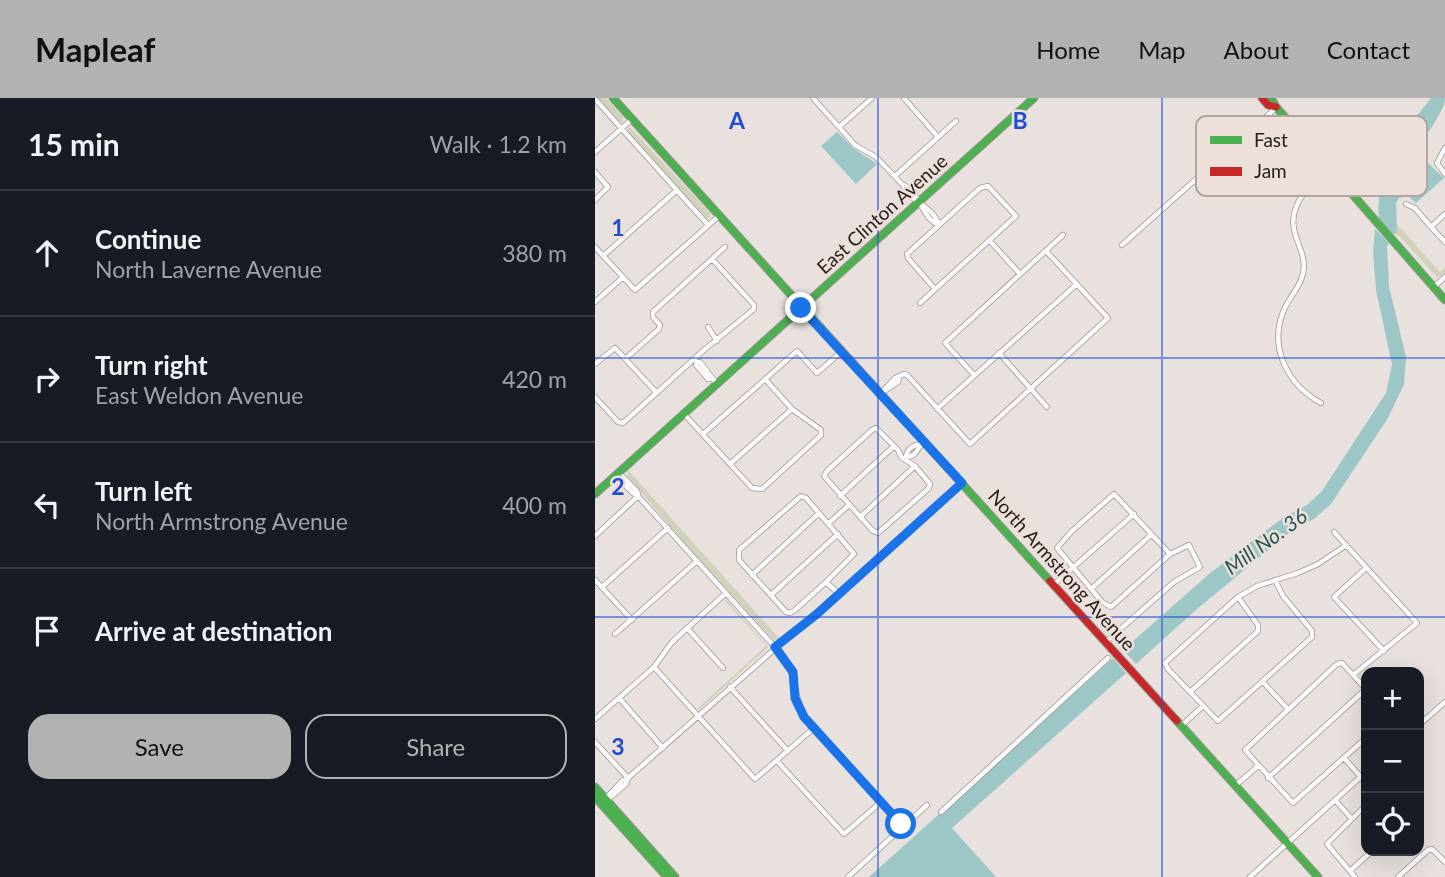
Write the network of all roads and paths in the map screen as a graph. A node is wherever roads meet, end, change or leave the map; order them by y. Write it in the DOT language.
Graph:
graph roads {
  1 [pos="613,98"];
  2 [pos="813,98"];
  3 [pos="872,98"];
  4 [pos="904,98"];
  5 [pos="1034,98"];
  6 [pos="1262,98"];
  7 [pos="1272,98"];
  8 [pos="595,99"];
  9 [pos="1276,107"];
  10 [pos="1266,116"];
  11 [pos="1284,116"];
  12 [pos="632,119"];
  13 [pos="956,121"];
  14 [pos="839,127"];
  15 [pos="621,128"];
  16 [pos="938,137"];
  17 [pos="1445,148"];
  18 [pos="595,152"];
  19 [pos="595,172"];
  20 [pos="1445,174"];
  21 [pos="895,176"];
  22 [pos="1196,179"];
  23 [pos="677,190"];
  24 [pos="1302,196"];
  25 [pos="1352,196"];
  26 [pos="595,200"];
  27 [pos="918,202"];
  28 [pos="1406,204"];
  29 [pos="1445,214"];
  30 [pos="719,216"];
  31 [pos="708,225"];
  32 [pos="939,225"];
  33 [pos="1431,226"];
  34 [pos="1063,235"];
  35 [pos="989,240"];
  36 [pos="1445,242"];
  37 [pos="1122,245"];
  38 [pos="595,247"];
  39 [pos="725,247"];
  40 [pos="1046,251"];
  41 [pos="603,256"];
  42 [pos="712,259"];
  43 [pos="1020,274"];
  44 [pos="1445,277"];
  45 [pos="622,278"];
  46 [pos="1077,284"];
  47 [pos="1434,287"];
  48 [pos="936,289"];
  49 [pos="1445,300"];
  50 [pos="595,302"];
  51 [pos="920,303"];
  52 [pos="801,308"];
  53 [pos="708,327"];
  54 [pos="717,341"];
  55 [pos="841,352"];
  56 [pos="999,353"];
  57 [pos="625,359"];
  58 [pos="695,361"];
  59 [pos="595,364"];
  60 [pos="974,376"];
  61 [pos="765,379"];
  62 [pos="714,381"];
  63 [pos="1031,388"];
  64 [pos="883,392"];
  65 [pos="656,393"];
  66 [pos="595,397"];
  67 [pos="1321,403"];
  68 [pos="1047,407"];
  69 [pos="792,409"];
  70 [pos="937,409"];
  71 [pos="684,414"];
  72 [pos="702,434"];
  73 [pos="922,442"];
  74 [pos="894,446"];
  75 [pos="905,458"];
  76 [pos="730,464"];
  77 [pos="915,466"];
  78 [pos="618,473"];
  79 [pos="962,483"];
  80 [pos="595,494"];
  81 [pos="638,496"];
  82 [pos="840,496"];
  83 [pos="849,505"];
  84 [pos="819,513"];
  85 [pos="1134,514"];
  86 [pos="860,517"];
  87 [pos="829,524"];
  88 [pos="668,528"];
  89 [pos="1334,532"];
  90 [pos="838,534"];
  91 [pos="1151,535"];
  92 [pos="595,536"];
  93 [pos="1345,546"];
  94 [pos="1170,554"];
  95 [pos="697,561"];
  96 [pos="1074,566"];
  97 [pos="1366,568"];
  98 [pos="752,575"];
  99 [pos="595,580"];
  100 [pos="1275,580"];
  101 [pos="826,582"];
  102 [pos="1053,585"];
  103 [pos="602,587"];
  104 [pos="1091,590"];
  105 [pos="726,593"];
  106 [pos="839,594"];
  107 [pos="771,596"];
  108 [pos="1238,597"];
  109 [pos="632,620"];
  110 [pos="687,628"];
  111 [pos="615,634"];
  112 [pos="1107,642"];
  113 [pos="775,647"];
  114 [pos="1384,651"];
  115 [pos="1108,658"];
  116 [pos="654,667"];
  117 [pos="723,668"];
  118 [pos="1353,675"];
  119 [pos="1262,681"];
  120 [pos="1361,684"];
  121 [pos="730,687"];
  122 [pos="1190,692"];
  123 [pos="1361,694"];
  124 [pos="619,698"];
  125 [pos="1445,702"];
  126 [pos="1203,706"];
  127 [pos="1287,708"];
  128 [pos="698,716"];
  129 [pos="595,719"];
  130 [pos="1424,721"];
  131 [pos="1182,725"];
  132 [pos="814,728"];
  133 [pos="595,742"];
  134 [pos="1361,743"];
  135 [pos="663,748"];
  136 [pos="788,751"];
  137 [pos="1344,758"];
  138 [pos="778,761"];
  139 [pos="1258,766"];
  140 [pos="1361,777"];
  141 [pos="1268,778"];
  142 [pos="627,779"];
  143 [pos="1236,785"];
  144 [pos="595,787"];
  145 [pos="602,799"];
  146 [pos="1335,800"];
  147 [pos="881,802"];
  148 [pos="927,805"];
  149 [pos="1361,810"];
  150 [pos="941,812"];
  151 [pos="1352,819"];
  152 [pos="902,825"];
  153 [pos="1288,843"];
  154 [pos="1367,856"];
  155 [pos="1445,862"];
  156 [pos="1349,872"];
  157 [pos="668,877"];
  158 [pos="675,877"];
  159 [pos="848,877"];
  160 [pos="1250,877"];
  161 [pos="1318,877"];
  162 [pos="1355,877"];
  163 [pos="1398,877"];
  1 -- 12 [label="street, North Armstrong Avenue"];
  2 -- 14 [label="street"];
  3 -- 14 [label="street"];
  4 -- 16 [label="street"];
  5 -- 27 [label="street, East Clinton Avenue"];
  6 -- 9 [label="street"];
  7 -- 9 [label="street"];
  8 -- 15 [label="street"];
  9 -- 10 [label="street"];
  9 -- 11 [label="street"];
  12 -- 15 [label="street"];
  12 -- 30 [label="street, North Armstrong Avenue"];
  13 -- 16 [label="street"];
  14 -- 21 [label="street"];
  15 -- 18 [label="street"];
  15 -- 23 [label="street"];
  16 -- 21 [label="street"];
  17 -- 20 [label="street"];
  19 -- 26 [label="street"];
  21 -- 27 [label="street"];
  22 -- 37 [label="street"];
  23 -- 31 [label="street"];
  23 -- 41 [label="street"];
  24 -- 67 [label="street"];
  25 -- 47 [label="street"];
  27 -- 32 [label="street"];
  27 -- 52 [label="street, East Clinton Avenue"];
  28 -- 33 [label="street"];
  29 -- 33 [label="street"];
  30 -- 31 [label="street"];
  30 -- 52 [label="street, North Armstrong Avenue"];
  31 -- 45 [label="street"];
  32 -- 35 [label="street"];
  32 -- 48 [label="street"];
  33 -- 36 [label="street"];
  34 -- 40 [label="street"];
  35 -- 43 [label="street"];
  35 -- 48 [label="street"];
  38 -- 41 [label="street"];
  39 -- 42 [label="street"];
  40 -- 43 [label="street"];
  40 -- 46 [label="street"];
  41 -- 45 [label="street"];
  42 -- 54 [label="street"];
  42 -- 57 [label="street"];
  43 -- 60 [label="street"];
  44 -- 47 [label="street"];
  45 -- 50 [label="street"];
  46 -- 56 [label="street"];
  46 -- 63 [label="street"];
  47 -- 49 [label="street"];
  48 -- 51 [label="street"];
  52 -- 55 [label="street, North Armstrong Avenue"];
  52 -- 62 [label="street, East Clinton Avenue"];
  53 -- 54 [label="street"];
  54 -- 58 [label="street"];
  55 -- 61 [label="street"];
  55 -- 64 [label="street, North Armstrong Avenue"];
  56 -- 60 [label="street"];
  56 -- 63 [label="street"];
  57 -- 59 [label="street"];
  57 -- 65 [label="street"];
  58 -- 62 [label="street"];
  58 -- 65 [label="street"];
  60 -- 70 [label="street"];
  61 -- 69 [label="street"];
  61 -- 72 [label="street"];
  62 -- 71 [label="street, East Clinton Avenue"];
  63 -- 68 [label="street"];
  63 -- 70 [label="street"];
  64 -- 70 [label="street"];
  64 -- 73 [label="street, North Armstrong Avenue"];
  65 -- 66 [label="street"];
  69 -- 76 [label="street"];
  69 -- 76 [label="street"];
  71 -- 72 [label="street"];
  71 -- 78 [label="street, East Clinton Avenue"];
  72 -- 76 [label="street"];
  73 -- 75 [label="street"];
  73 -- 79 [label="street, North Armstrong Avenue"];
  74 -- 75 [label="street"];
  74 -- 82 [label="street"];
  74 -- 82 [label="street"];
  75 -- 77 [label="street"];
  77 -- 86 [label="street"];
  77 -- 86 [label="street"];
  78 -- 80 [label="street, East Clinton Avenue"];
  78 -- 81 [label="street"];
  79 -- 102 [label="street, North Armstrong Avenue"];
  79 -- 106 [label="street"];
  81 -- 88 [label="street"];
  81 -- 92 [label="street"];
  82 -- 83 [label="street"];
  83 -- 86 [label="street"];
  83 -- 87 [label="street"];
  84 -- 87 [label="street"];
  84 -- 98 [label="street"];
  84 -- 98 [label="street"];
  85 -- 91 [label="street"];
  85 -- 96 [label="street"];
  85 -- 96 [label="street"];
  87 -- 90 [label="street"];
  88 -- 95 [label="street"];
  88 -- 103 [label="street"];
  89 -- 93 [label="street"];
  90 -- 101 [label="street"];
  90 -- 107 [label="street"];
  91 -- 94 [label="street"];
  91 -- 104 [label="street"];
  93 -- 97 [label="street"];
  93 -- 100 [label="street"];
  94 -- 104 [label="street"];
  94 -- 112 [label="street"];
  95 -- 105 [label="street"];
  95 -- 109 [label="street"];
  96 -- 102 [label="street"];
  96 -- 104 [label="street"];
  97 -- 114 [label="street"];
  97 -- 114 [label="street"];
  98 -- 107 [label="street"];
  99 -- 103 [label="street"];
  100 -- 108 [label="street"];
  100 -- 119 [label="street"];
  101 -- 106 [label="street"];
  101 -- 107 [label="street"];
  102 -- 112 [label="street, North Armstrong Avenue"];
  103 -- 109 [label="street"];
  105 -- 110 [label="street"];
  105 -- 113 [label="street"];
  106 -- 113 [label="street"];
  108 -- 122 [label="street"];
  108 -- 122 [label="street"];
  109 -- 111 [label="street"];
  110 -- 116 [label="street"];
  110 -- 117 [label="street"];
  112 -- 131 [label="street, North Armstrong Avenue"];
  113 -- 121 [label="street"];
  113 -- 132 [label="street"];
  114 -- 118 [label="street"];
  115 -- 150 [label="street"];
  116 -- 124 [label="street"];
  116 -- 128 [label="street"];
  118 -- 120 [label="street"];
  118 -- 127 [label="street"];
  119 -- 126 [label="street"];
  119 -- 127 [label="street"];
  121 -- 128 [label="street"];
  121 -- 136 [label="street"];
  122 -- 126 [label="street"];
  123 -- 141 [label="street"];
  124 -- 129 [label="street"];
  124 -- 135 [label="street"];
  125 -- 130 [label="street"];
  126 -- 131 [label="street"];
  127 -- 139 [label="street"];
  128 -- 135 [label="street"];
  128 -- 138 [label="street"];
  131 -- 143 [label="street, North Armstrong Avenue"];
  132 -- 136 [label="street"];
  132 -- 147 [label="street"];
  133 -- 142 [label="street"];
  134 -- 137 [label="street"];
  135 -- 142 [label="street"];
  136 -- 138 [label="street"];
  137 -- 140 [label="street"];
  137 -- 141 [label="street"];
  138 -- 147 [label="street"];
  139 -- 141 [label="street"];
  139 -- 143 [label="street"];
  140 -- 146 [label="street"];
  142 -- 145 [label="street"];
  143 -- 153 [label="street, North Armstrong Avenue"];
  144 -- 145 [label="street"];
  145 -- 157 [label="street"];
  145 -- 158 [label="street"];
  146 -- 151 [label="street"];
  146 -- 153 [label="street"];
  147 -- 152 [label="street"];
  148 -- 152 [label="street"];
  149 -- 151 [label="street"];
  151 -- 156 [label="street"];
  152 -- 159 [label="street"];
  153 -- 160 [label="street"];
  153 -- 161 [label="street, North Armstrong Avenue"];
  154 -- 156 [label="street"];
  155 -- 163 [label="street"];
  156 -- 162 [label="street"];
}
